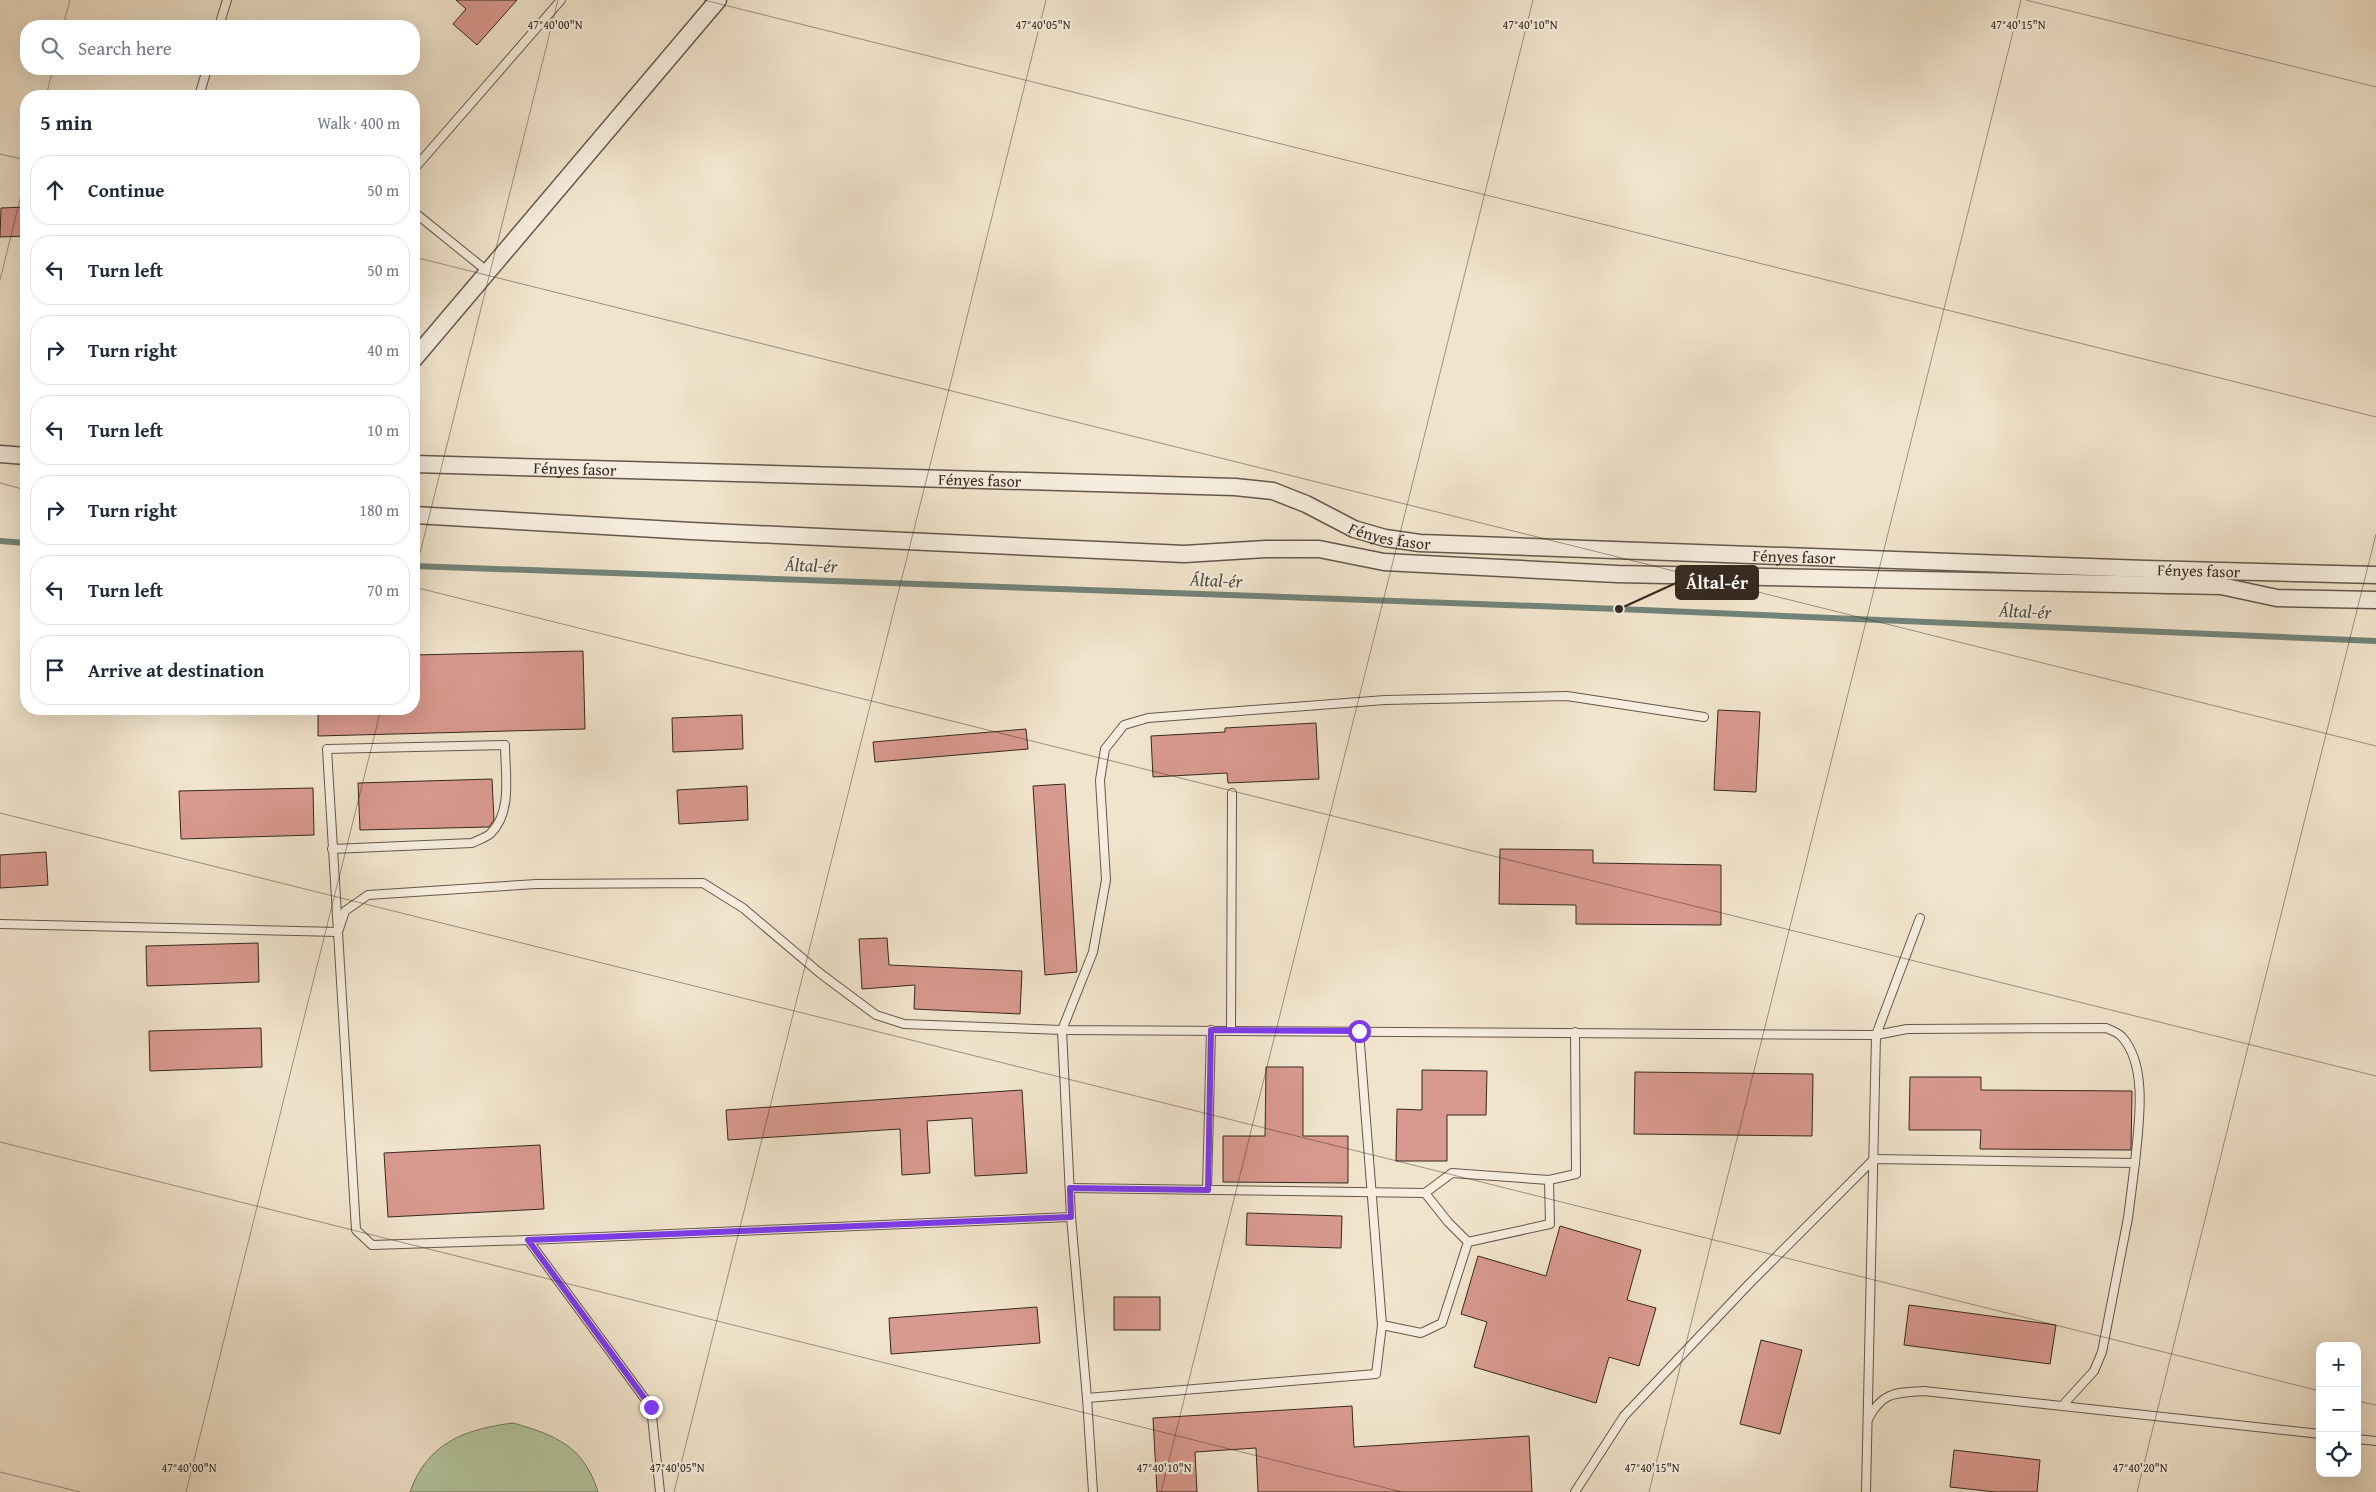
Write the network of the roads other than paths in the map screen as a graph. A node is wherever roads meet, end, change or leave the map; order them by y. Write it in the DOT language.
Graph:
graph roads {
  1 [pos="227,0"];
  2 [pos="562,0"];
  3 [pos="718,0"];
  4 [pos="221,20"];
  5 [pos="205,75"];
  6 [pos="201,90"];
  7 [pos="420,162"];
  8 [pos="420,217"];
  9 [pos="487,271"];
  10 [pos="420,351"];
  11 [pos="0,454"];
  12 [pos="20,456"];
  13 [pos="420,464"];
  14 [pos="420,515"];
  15 [pos="2376,575"];
  16 [pos="2376,600"];
  17 [pos="1704,717"];
  18 [pos="1232,793"];
  19 [pos="332,849"];
  20 [pos="1920,918"];
  21 [pos="0,924"];
  22 [pos="338,932"];
  23 [pos="1062,1030"];
  24 [pos="1211,1030"];
  25 [pos="1231,1030"];
  26 [pos="1359,1031"];
  27 [pos="1575,1032"];
  28 [pos="1876,1035"];
  29 [pos="1874,1159"];
  30 [pos="2135,1164"];
  31 [pos="1549,1180"];
  32 [pos="1070,1188"];
  33 [pos="1208,1190"];
  34 [pos="1371,1192"];
  35 [pos="1425,1193"];
  36 [pos="1071,1217"];
  37 [pos="528,1240"];
  38 [pos="1468,1242"];
  39 [pos="1382,1325"];
  40 [pos="1087,1398"];
  41 [pos="2062,1406"];
  42 [pos="1868,1419"];
  43 [pos="2316,1434"];
  44 [pos="2361,1439"];
  45 [pos="2376,1441"];
  46 [pos="660,1492"];
  47 [pos="1093,1492"];
  48 [pos="1575,1492"];
  49 [pos="1866,1492"];
  1 -- 4 [label="lane"];
  2 -- 7 [label="lane"];
  3 -- 9 [label="street"];
  5 -- 6 [label="lane"];
  8 -- 9 [label="lane"];
  9 -- 10 [label="street"];
  11 -- 12 [label="street"];
  13 -- 15 [label="street, Fényes fasor"];
  14 -- 16 [label="street"];
  17 -- 23 [label="lane"];
  18 -- 25 [label="lane"];
  19 -- 19 [label="lane"];
  19 -- 22 [label="lane"];
  20 -- 28 [label="lane"];
  21 -- 22 [label="lane"];
  22 -- 23 [label="lane"];
  22 -- 37 [label="lane"];
  23 -- 24 [label="lane"];
  23 -- 32 [label="lane"];
  24 -- 25 [label="lane"];
  24 -- 33 [label="lane"];
  25 -- 26 [label="lane"];
  26 -- 27 [label="lane"];
  26 -- 34 [label="lane"];
  27 -- 28 [label="lane"];
  27 -- 31 [label="lane"];
  28 -- 29 [label="lane"];
  28 -- 30 [label="lane"];
  29 -- 30 [label="lane"];
  29 -- 42 [label="lane"];
  29 -- 48 [label="lane"];
  30 -- 41 [label="lane"];
  31 -- 35 [label="lane"];
  31 -- 38 [label="lane"];
  32 -- 33 [label="lane"];
  32 -- 36 [label="lane"];
  33 -- 34 [label="lane"];
  34 -- 35 [label="lane"];
  34 -- 39 [label="lane"];
  35 -- 38 [label="lane"];
  36 -- 37 [label="lane"];
  36 -- 40 [label="lane"];
  37 -- 46 [label="lane"];
  38 -- 39 [label="lane"];
  39 -- 40 [label="lane"];
  40 -- 47 [label="lane"];
  41 -- 42 [label="lane"];
  41 -- 43 [label="lane"];
  42 -- 49 [label="lane"];
  44 -- 45 [label="lane"];
}
